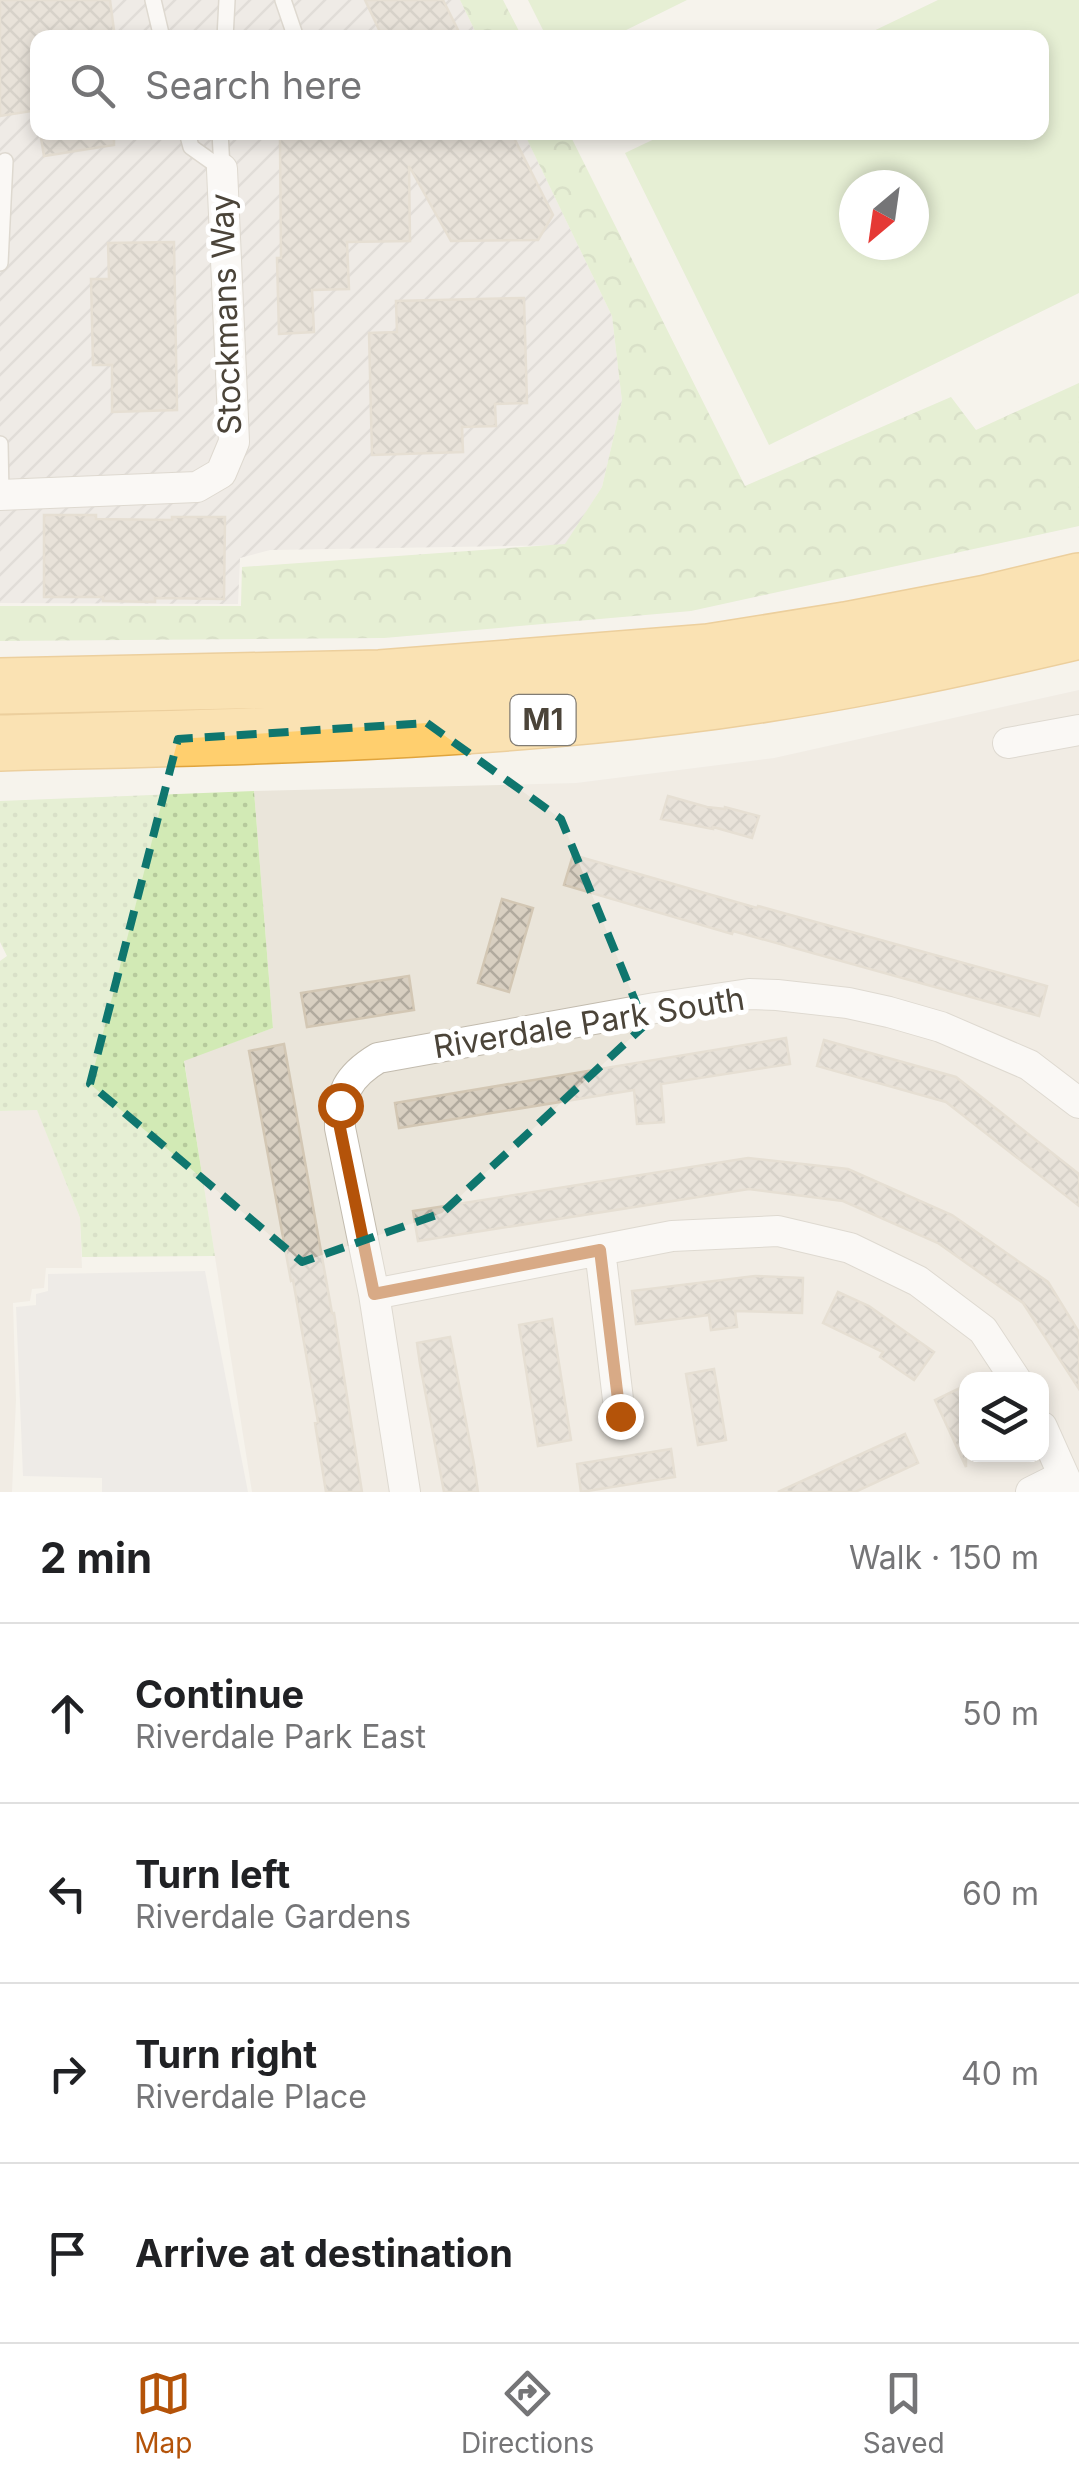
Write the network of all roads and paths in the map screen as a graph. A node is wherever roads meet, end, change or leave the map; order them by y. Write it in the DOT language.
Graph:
graph roads {
  1 [pos="153,0"];
  2 [pos="226,0"];
  3 [pos="282,0"];
  4 [pos="160,30"];
  5 [pos="225,30"];
  6 [pos="293,30"];
  7 [pos="189,140"];
  8 [pos="220,140"];
  9 [pos="5,161"];
  10 [pos="222,169"];
  11 [pos="0,263"];
  12 [pos="0,444"];
  13 [pos="1,495"];
  14 [pos="1079,581"];
  15 [pos="1079,631"];
  16 [pos="0,686"];
  17 [pos="1079,730"];
  18 [pos="0,743"];
  19 [pos="1008,743"];
  20 [pos="1079,1103"];
  21 [pos="600,1250"];
  22 [pos="374,1294"];
  23 [pos="1011,1372"];
  24 [pos="620,1416"];
  25 [pos="1049,1443"];
  26 [pos="1067,1484"];
  27 [pos="405,1492"];
  28 [pos="1031,1492"];
  1 -- 4 [label="lane"];
  2 -- 5 [label="lane"];
  3 -- 6 [label="lane"];
  7 -- 10 [label="lane"];
  8 -- 10 [label="lane"];
  9 -- 11 [label="lane"];
  10 -- 13 [label="street, Stockmans Way"];
  12 -- 13 [label="lane"];
  14 -- 16 [label="highway, M1"];
  15 -- 18 [label="highway, M1"];
  17 -- 19 [label="street"];
  20 -- 22 [label="street, Riverdale Park South"];
  21 -- 22 [label="street"];
  21 -- 23 [label="street"];
  21 -- 24 [label="street"];
  22 -- 27 [label="street"];
  25 -- 26 [label="street"];
  26 -- 28 [label="street"];
}
